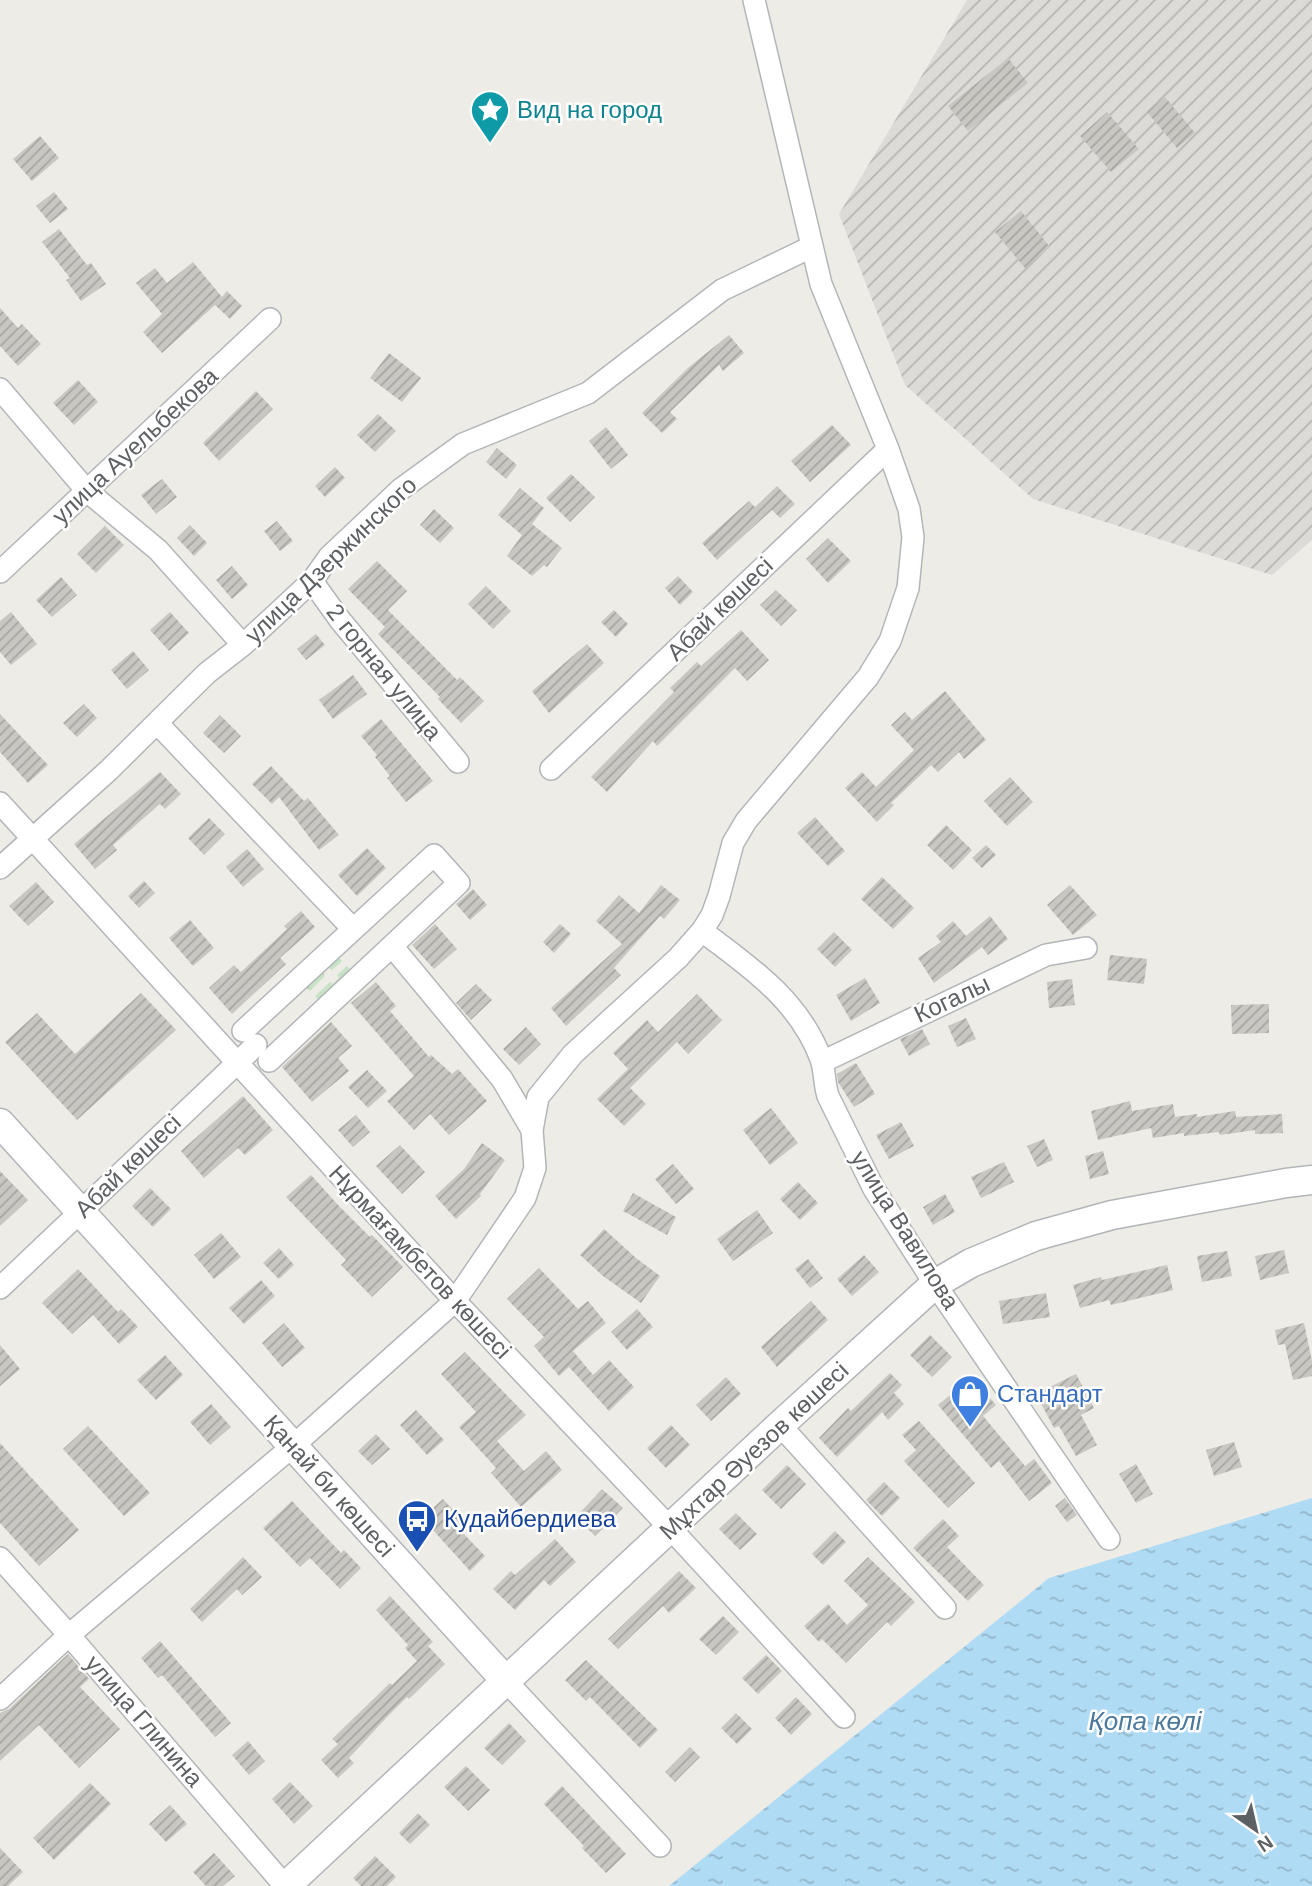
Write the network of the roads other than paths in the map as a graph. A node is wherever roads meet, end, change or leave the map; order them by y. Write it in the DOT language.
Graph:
graph roads {
  1 [pos="754,0"];
  2 [pos="811,247"];
  3 [pos="270,319"];
  4 [pos="0,389"];
  5 [pos="888,449"];
  6 [pos="87,491"];
  7 [pos="0,572"];
  8 [pos="312,581"];
  9 [pos="243,645"];
  10 [pos="157,723"];
  11 [pos="458,762"];
  12 [pos="551,769"];
  13 [pos="0,803"];
  14 [pos="32,839"];
  15 [pos="0,868"];
  16 [pos="354,929"];
  17 [pos="702,931"];
  18 [pos="392,946"];
  19 [pos="1086,948"];
  20 [pos="256,1046"];
  21 [pos="238,1062"];
  22 [pos="822,1062"];
  23 [pos="0,1123"];
  24 [pos="532,1130"];
  25 [pos="1312,1180"];
  26 [pos="80,1212"];
  27 [pos="935,1284"];
  28 [pos="0,1288"];
  29 [pos="455,1301"];
  30 [pos="780,1425"];
  31 [pos="293,1446"];
  32 [pos="671,1529"];
  33 [pos="1110,1539"];
  34 [pos="0,1559"];
  35 [pos="945,1608"];
  36 [pos="69,1635"];
  37 [pos="506,1681"];
  38 [pos="0,1699"];
  39 [pos="844,1717"];
  40 [pos="660,1846"];
  41 [pos="286,1886"];
  1 -- 2 [label="street"];
  2 -- 5 [label="street"];
  2 -- 8 [label="street, улица Дзержинского"];
  3 -- 6 [label="street, улица Ауельбекова"];
  4 -- 6 [label="street"];
  5 -- 12 [label="street, Абай көшесі"];
  5 -- 17 [label="street"];
  6 -- 7 [label="street, улица Ауельбекова"];
  6 -- 9 [label="street"];
  8 -- 9 [label="street, улица Дзержинского"];
  8 -- 11 [label="street, 2 горная улица"];
  9 -- 10 [label="street, улица Дзержинского"];
  10 -- 14 [label="street, улица Дзержинского"];
  10 -- 16 [label="street"];
  13 -- 14 [label="street, Нұрмағамбетов көшесі"];
  14 -- 15 [label="street, улица Дзержинского"];
  14 -- 21 [label="street, Нұрмағамбетов көшесі"];
  16 -- 18 [label="street"];
  16 -- 20 [label="street"];
  17 -- 22 [label="street, улица Вавилова"];
  17 -- 24 [label="street"];
  18 -- 20 [label="street"];
  18 -- 24 [label="street"];
  19 -- 22 [label="street, Когалы"];
  20 -- 21 [label="street, Абай көшесі"];
  21 -- 26 [label="street, Абай көшесі"];
  21 -- 29 [label="street, Нұрмағамбетов көшесі"];
  22 -- 27 [label="street, улица Вавилова"];
  23 -- 26 [label="main road, Қанай би көшесі"];
  24 -- 29 [label="street"];
  25 -- 27 [label="main road, Мұхтар Әуезов көшесі"];
  26 -- 28 [label="street, Абай көшесі"];
  26 -- 31 [label="main road, Қанай би көшесі"];
  27 -- 30 [label="main road, Мұхтар Әуезов көшесі"];
  27 -- 33 [label="street, улица Вавилова"];
  29 -- 31 [label="street"];
  29 -- 32 [label="street, Нұрмағамбетов көшесі"];
  30 -- 32 [label="main road, Мұхтар Әуезов көшесі"];
  30 -- 35 [label="street"];
  31 -- 36 [label="street"];
  31 -- 37 [label="main road, Қанай би көшесі"];
  32 -- 37 [label="main road, Мұхтар Әуезов көшесі"];
  32 -- 39 [label="street, Нұрмағамбетов көшесі"];
  34 -- 36 [label="street, улица Глинина"];
  36 -- 38 [label="street"];
  36 -- 41 [label="street, улица Глинина"];
  37 -- 40 [label="street, Қанай би көшесі"];
  37 -- 41 [label="main road, Мұхтар Әуезов көшесі"];
}
